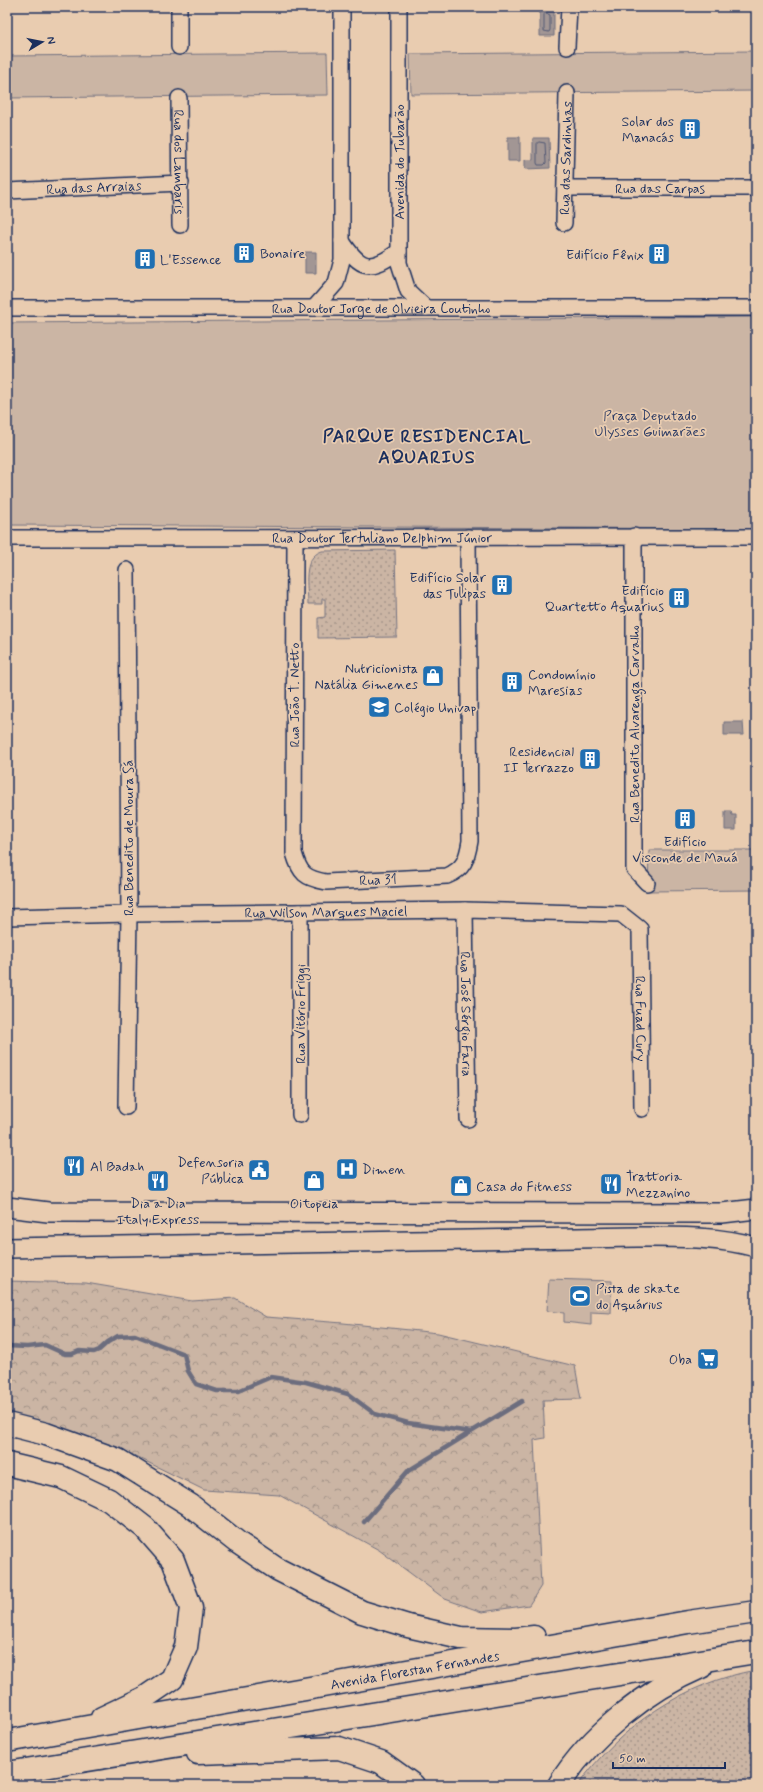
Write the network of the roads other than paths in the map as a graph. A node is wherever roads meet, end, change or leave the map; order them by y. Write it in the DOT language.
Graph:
graph roads {
  1 [pos="179,7"];
  2 [pos="342,7"];
  3 [pos="399,7"];
  4 [pos="569,7"];
  5 [pos="179,47"];
  6 [pos="567,47"];
  7 [pos="566,93"];
  8 [pos="179,98"];
  9 [pos="181,183"];
  10 [pos="565,188"];
  11 [pos="756,188"];
  12 [pos="7,191"];
  13 [pos="564,223"];
  14 [pos="180,225"];
  15 [pos="342,241"];
  16 [pos="399,251"];
  17 [pos="7,308"];
  18 [pos="314,308"];
  19 [pos="426,308"];
  20 [pos="756,308"];
  21 [pos="634,536"];
  22 [pos="468,537"];
  23 [pos="756,537"];
  24 [pos="7,538"];
  25 [pos="295,538"];
  26 [pos="127,570"];
  27 [pos="294,853"];
  28 [pos="647,884"];
  29 [pos="465,910"];
  30 [pos="300,912"];
  31 [pos="129,914"];
  32 [pos="7,917"];
  33 [pos="640,929"];
  34 [pos="126,1107"];
  35 [pos="642,1109"];
  36 [pos="300,1116"];
  37 [pos="468,1119"];
  38 [pos="7,1207"];
  39 [pos="756,1209"];
  40 [pos="756,1247"];
  41 [pos="7,1248"];
  42 [pos="7,1424"];
  43 [pos="7,1464"];
  44 [pos="756,1612"];
  45 [pos="688,1622"];
  46 [pos="756,1652"];
  47 [pos="726,1657"];
  48 [pos="75,1730"];
  49 [pos="11,1741"];
  50 [pos="85,1759"];
  51 [pos="15,1771"];
  52 [pos="413,1785"];
  53 [pos="560,1785"];
  1 -- 5 [label="street"];
  2 -- 15 [label="street"];
  3 -- 16 [label="street, Avenida do Tubarão"];
  4 -- 6 [label="street"];
  7 -- 10 [label="street, Rua das Sardinhas"];
  8 -- 9 [label="street, Rua dos Lambaris"];
  9 -- 12 [label="street, Rua das Arraias"];
  9 -- 14 [label="street, Rua dos Lambaris"];
  10 -- 11 [label="street, Rua das Carpas"];
  10 -- 13 [label="street, Rua das Sardinhas"];
  15 -- 16 [label="street"];
  15 -- 18 [label="street"];
  16 -- 19 [label="street, Avenida do Tubarão"];
  17 -- 18 [label="street, Rua Doutor Jorge de Olvieira Coutinho"];
  18 -- 19 [label="street, Rua Doutor Jorge de Olvieira Coutinho"];
  19 -- 20 [label="street, Rua Doutor Jorge de Olvieira Coutinho"];
  21 -- 22 [label="street, Rua Doutor Tertuliano Delphim Júnior"];
  21 -- 23 [label="street, Rua Doutor Tertuliano Delphim Júnior"];
  21 -- 28 [label="street, Rua Benedito Alvarenga Carvalho"];
  22 -- 25 [label="street, Rua Doutor Tertuliano Delphim Júnior"];
  22 -- 27 [label="street, Rua 31"];
  24 -- 25 [label="street, Rua Doutor Tertuliano Delphim Júnior"];
  25 -- 27 [label="street, Rua João T. Netto"];
  26 -- 31 [label="street, Rua Benedito de Moura Sá"];
  29 -- 30 [label="street, Rua Wilson Marques Maciel"];
  29 -- 33 [label="street, Rua Wilson Marques Maciel"];
  29 -- 37 [label="street, Rua José Sérgio Faria"];
  30 -- 31 [label="street, Rua Wilson Marques Maciel"];
  30 -- 36 [label="street, Rua Vitório Friggi"];
  31 -- 32 [label="street, Rua Wilson Marques Maciel"];
  31 -- 34 [label="street, Rua Benedito de Moura Sá"];
  33 -- 35 [label="street, Rua Fuad Cury"];
  38 -- 39 [label="street"];
  40 -- 41 [label="street"];
  42 -- 45 [label="highway"];
  43 -- 48 [label="highway"];
  44 -- 45 [label="highway, Avenida Florestan Fernandes"];
  45 -- 48 [label="highway, Avenida Florestan Fernandes"];
  46 -- 47 [label="highway"];
  47 -- 50 [label="highway"];
  47 -- 53 [label="highway"];
  48 -- 49 [label="highway"];
  50 -- 51 [label="highway"];
  50 -- 52 [label="highway"];
}
